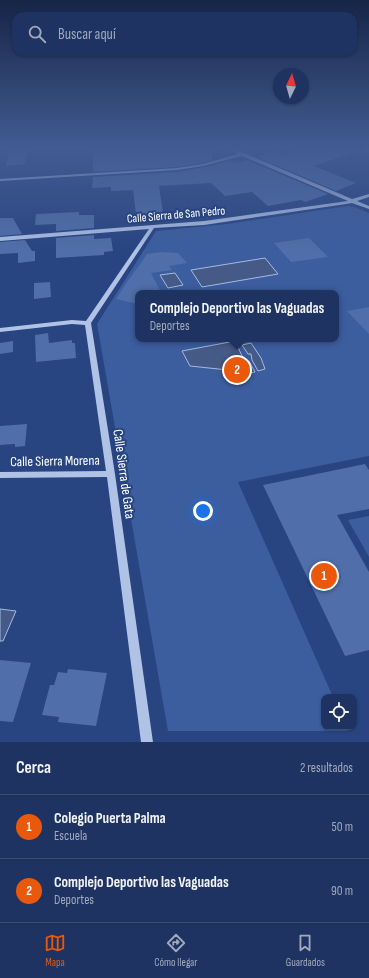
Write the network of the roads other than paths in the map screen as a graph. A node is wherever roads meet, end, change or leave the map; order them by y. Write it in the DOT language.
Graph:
graph roads {
  1 [pos="310,183"];
  2 [pos="369,195"];
  3 [pos="353,201"];
  4 [pos="369,208"];
  5 [pos="152,228"];
  6 [pos="0,239"];
  7 [pos="88,323"];
  8 [pos="0,330"];
  9 [pos="111,474"];
  10 [pos="0,475"];
  11 [pos="147,742"];
  1 -- 3 [label="street"];
  2 -- 3 [label="street, Calle Sierra de San Pedro"];
  3 -- 4 [label="street"];
  3 -- 5 [label="street, Calle Sierra de San Pedro"];
  5 -- 6 [label="street, Calle Sierra de San Pedro"];
  5 -- 7 [label="street"];
  7 -- 8 [label="street"];
  7 -- 9 [label="street, Calle Sierra de Gata"];
  9 -- 10 [label="street, Calle Sierra Morena"];
  9 -- 11 [label="street, Calle Sierra de Gata"];
}
